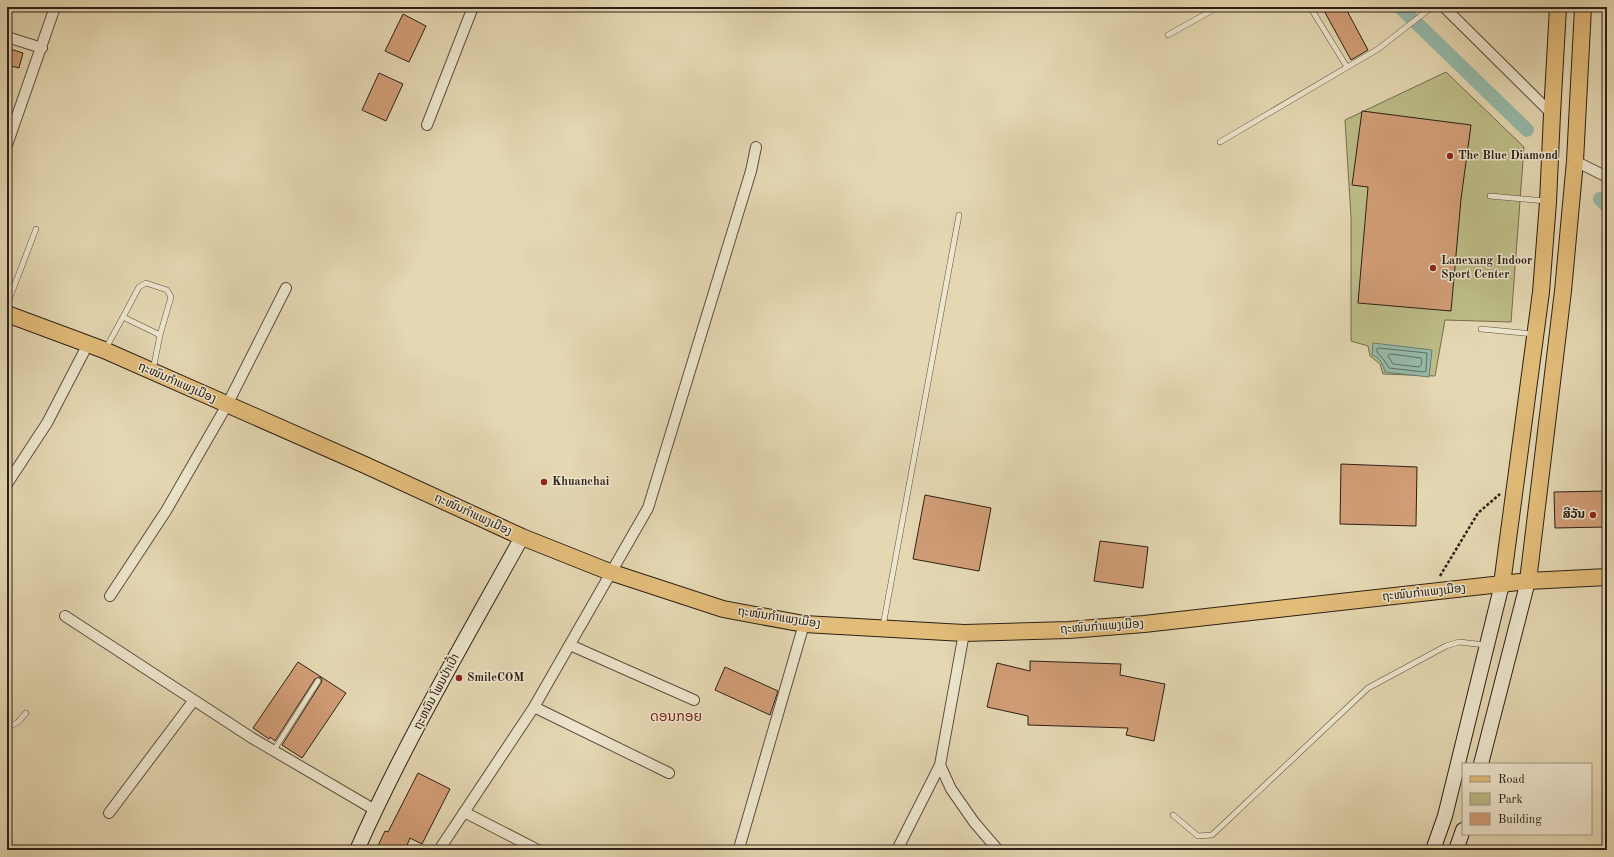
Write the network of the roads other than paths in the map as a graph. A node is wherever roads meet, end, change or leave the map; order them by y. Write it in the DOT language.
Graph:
graph roads {
  1 [pos="55,7"];
  2 [pos="473,7"];
  3 [pos="1218,7"];
  4 [pos="1310,7"];
  5 [pos="1432,7"];
  6 [pos="1444,7"];
  7 [pos="1558,7"];
  8 [pos="1583,7"];
  9 [pos="1168,35"];
  10 [pos="7,37"];
  11 [pos="42,48"];
  12 [pos="1347,67"];
  13 [pos="1552,114"];
  14 [pos="427,125"];
  15 [pos="1220,142"];
  16 [pos="7,145"];
  17 [pos="756,147"];
  18 [pos="1575,161"];
  19 [pos="1607,177"];
  20 [pos="1490,196"];
  21 [pos="1548,202"];
  22 [pos="959,215"];
  23 [pos="36,229"];
  24 [pos="286,288"];
  25 [pos="7,305"];
  26 [pos="7,314"];
  27 [pos="123,317"];
  28 [pos="1481,329"];
  29 [pos="1535,334"];
  30 [pos="160,335"];
  31 [pos="88,344"];
  32 [pos="104,350"];
  33 [pos="153,372"];
  34 [pos="227,405"];
  35 [pos="7,484"];
  36 [pos="522,537"];
  37 [pos="610,572"];
  38 [pos="1607,577"];
  39 [pos="1528,581"];
  40 [pos="1502,584"];
  41 [pos="110,596"];
  42 [pos="65,616"];
  43 [pos="804,624"];
  44 [pos="882,629"];
  45 [pos="964,633"];
  46 [pos="570,645"];
  47 [pos="1487,645"];
  48 [pos="318,681"];
  49 [pos="194,700"];
  50 [pos="694,700"];
  51 [pos="534,707"];
  52 [pos="26,713"];
  53 [pos="7,726"];
  54 [pos="274,750"];
  55 [pos="1481,763"];
  56 [pos="940,765"];
  57 [pos="670,773"];
  58 [pos="375,810"];
  59 [pos="464,812"];
  60 [pos="109,813"];
  61 [pos="1173,815"];
  62 [pos="1462,833"];
  63 [pos="740,845"];
  64 [pos="357,850"];
  65 [pos="439,850"];
  66 [pos="538,850"];
  67 [pos="897,850"];
  68 [pos="998,850"];
  69 [pos="1433,850"];
  70 [pos="1456,850"];
  1 -- 11 [label="street"];
  2 -- 14 [label="street"];
  3 -- 9 [label="lane"];
  4 -- 12 [label="lane"];
  5 -- 12 [label="lane"];
  6 -- 13 [label="street"];
  7 -- 13 [label="main road"];
  8 -- 18 [label="main road"];
  10 -- 11 [label="street"];
  11 -- 16 [label="street"];
  12 -- 15 [label="lane"];
  13 -- 21 [label="main road"];
  17 -- 37 [label="street"];
  18 -- 19 [label="street"];
  18 -- 39 [label="main road"];
  20 -- 21 [label="lane"];
  21 -- 29 [label="main road"];
  22 -- 44 [label="lane"];
  23 -- 25 [label="lane"];
  24 -- 34 [label="street"];
  26 -- 31 [label="main road, ຖະໜົນກຳແພງເມືອງ"];
  27 -- 30 [label="lane"];
  27 -- 30 [label="lane"];
  27 -- 32 [label="lane"];
  28 -- 29 [label="lane"];
  29 -- 40 [label="main road"];
  30 -- 33 [label="lane"];
  31 -- 32 [label="main road, ຖະໜົນກຳແພງເມືອງ"];
  31 -- 35 [label="street"];
  32 -- 33 [label="main road, ຖະໜົນກຳແພງເມືອງ"];
  33 -- 34 [label="main road, ຖະໜົນກຳແພງເມືອງ"];
  34 -- 36 [label="main road, ຖະໜົນກຳແພງເມືອງ"];
  34 -- 41 [label="street"];
  36 -- 37 [label="main road, ຖະໜົນກຳແພງເມືອງ"];
  36 -- 58 [label="street, ຖະຫນົນ ໂພນປ່າເປົ້າ"];
  37 -- 43 [label="main road, ຖະໜົນກຳແພງເມືອງ"];
  37 -- 46 [label="street"];
  38 -- 39 [label="main road, ຖະໜົນກຳແພງເມືອງ"];
  39 -- 40 [label="main road, ຖະໜົນກຳແພງເມືອງ"];
  39 -- 55 [label="street"];
  40 -- 45 [label="main road, ຖະໜົນກຳແພງເມືອງ"];
  40 -- 47 [label="street"];
  42 -- 49 [label="street"];
  43 -- 44 [label="main road, ຖະໜົນກຳແພງເມືອງ"];
  43 -- 63 [label="street"];
  44 -- 45 [label="main road, ຖະໜົນກຳແພງເມືອງ"];
  45 -- 56 [label="street"];
  46 -- 50 [label="street"];
  46 -- 51 [label="street"];
  47 -- 61 [label="lane"];
  47 -- 69 [label="street"];
  48 -- 54 [label="lane"];
  49 -- 54 [label="street"];
  49 -- 60 [label="street"];
  51 -- 57 [label="street"];
  51 -- 59 [label="street"];
  52 -- 53 [label="lane"];
  54 -- 58 [label="street"];
  56 -- 67 [label="street"];
  56 -- 68 [label="street"];
  58 -- 64 [label="street, ຖະຫນົນ ໂພນປ່າເປົ້າ"];
  59 -- 65 [label="street"];
  59 -- 66 [label="street"];
  62 -- 70 [label="street"];
}
